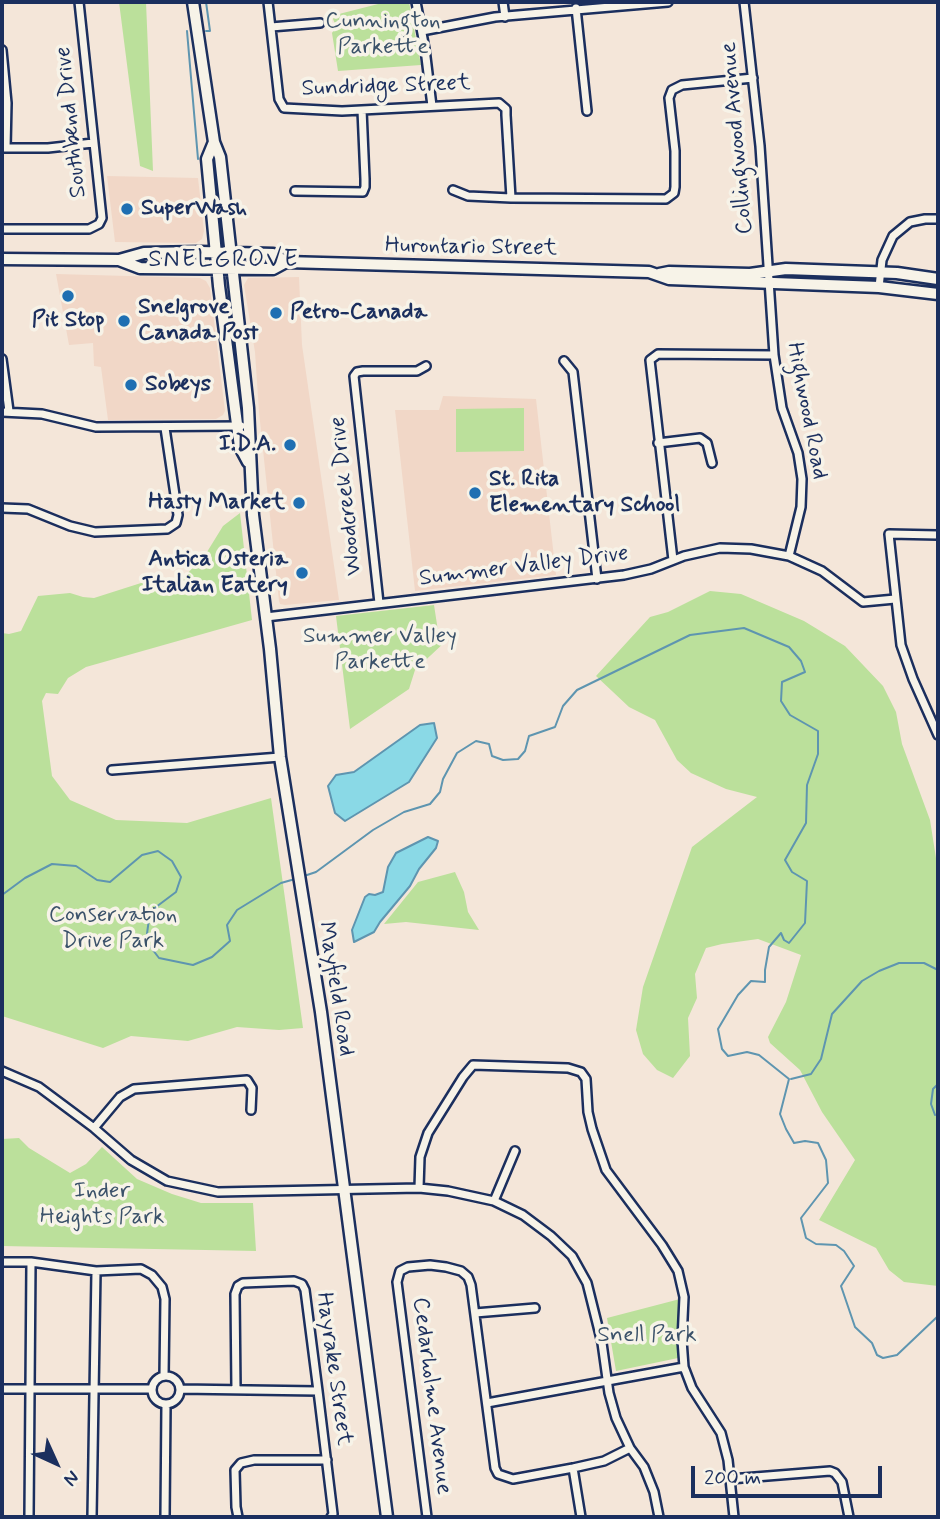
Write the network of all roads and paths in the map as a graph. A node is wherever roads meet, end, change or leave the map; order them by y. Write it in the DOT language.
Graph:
graph roads {
  1 [pos="79,2"];
  2 [pos="193,2"];
  3 [pos="268,2"];
  4 [pos="416,2"];
  5 [pos="503,2"];
  6 [pos="668,2"];
  7 [pos="744,2"];
  8 [pos="576,8"];
  9 [pos="505,17"];
  10 [pos="320,23"];
  11 [pos="271,27"];
  12 [pos="422,31"];
  13 [pos="2,50"];
  14 [pos="753,78"];
  15 [pos="432,106"];
  16 [pos="362,110"];
  17 [pos="587,111"];
  18 [pos="214,142"];
  19 [pos="93,143"];
  20 [pos="4,148"];
  21 [pos="453,190"];
  22 [pos="295,191"];
  23 [pos="511,198"];
  24 [pos="938,219"];
  25 [pos="2,229"];
  26 [pos="216,253"];
  27 [pos="231,253"];
  28 [pos="2,259"];
  29 [pos="119,260"];
  30 [pos="286,262"];
  31 [pos="218,268"];
  32 [pos="232,268"];
  33 [pos="769,271"];
  34 [pos="881,273"];
  35 [pos="655,274"];
  36 [pos="938,279"];
  37 [pos="769,284"];
  38 [pos="879,287"];
  39 [pos="938,294"];
  40 [pos="774,355"];
  41 [pos="2,359"];
  42 [pos="564,361"];
  43 [pos="426,366"];
  44 [pos="5,411"];
  45 [pos="249,425"];
  46 [pos="237,426"];
  47 [pos="165,428"];
  48 [pos="658,443"];
  49 [pos="712,463"];
  50 [pos="251,466"];
  51 [pos="2,508"];
  52 [pos="938,535"];
  53 [pos="789,556"];
  54 [pos="673,560"];
  55 [pos="597,579"];
  56 [pos="895,599"];
  57 [pos="379,603"];
  58 [pos="266,617"];
  59 [pos="936,722"];
  60 [pos="938,734"];
  61 [pos="280,757"];
  62 [pos="112,770"];
  63 [pos="2,1071"];
  64 [pos="251,1110"];
  65 [pos="94,1128"];
  66 [pos="514,1151"];
  67 [pos="419,1188"];
  68 [pos="345,1189"];
  69 [pos="494,1201"];
  70 [pos="2,1262"];
  71 [pos="32,1262"];
  72 [pos="96,1271"];
  73 [pos="535,1308"];
  74 [pos="475,1313"];
  75 [pos="684,1367"];
  76 [pos="164,1376"];
  77 [pos="608,1381"];
  78 [pos="95,1389"];
  79 [pos="152,1389"];
  80 [pos="180,1389"];
  81 [pos="2,1390"];
  82 [pos="29,1390"];
  83 [pos="236,1390"];
  84 [pos="318,1391"];
  85 [pos="166,1404"];
  86 [pos="487,1404"];
  87 [pos="630,1448"];
  88 [pos="327,1460"];
  89 [pos="573,1468"];
  90 [pos="730,1479"];
  91 [pos="29,1517"];
  92 [pos="92,1517"];
  93 [pos="165,1517"];
  94 [pos="238,1517"];
  95 [pos="331,1517"];
  96 [pos="387,1517"];
  97 [pos="426,1517"];
  98 [pos="581,1517"];
  99 [pos="659,1517"];
  100 [pos="734,1517"];
  101 [pos="849,1517"];
  1 -- 19 [label="street, Southbend Drive"];
  2 -- 18 [label="main road, Mayfield Road"];
  3 -- 11 [label="street, Sundridge Street"];
  4 -- 12 [label="street"];
  5 -- 9 [label="street"];
  6 -- 8 [label="street"];
  7 -- 14 [label="street, Collingwood Avenue"];
  8 -- 9 [label="street"];
  8 -- 17 [label="street"];
  9 -- 12 [label="street"];
  10 -- 11 [label="street"];
  11 -- 16 [label="street, Sundridge Street"];
  12 -- 15 [label="street"];
  13 -- 20 [label="street"];
  14 -- 23 [label="street"];
  14 -- 33 [label="street, Collingwood Avenue"];
  15 -- 16 [label="street, Sundridge Street"];
  15 -- 23 [label="street, Sundridge Street"];
  16 -- 22 [label="street"];
  18 -- 26 [label="main road, Mayfield Road"];
  18 -- 27 [label="main road, Mayfield Road"];
  19 -- 20 [label="street"];
  19 -- 25 [label="street, Southbend Drive"];
  21 -- 23 [label="street"];
  24 -- 34 [label="street"];
  26 -- 27 [label="main road, Hurontario Street"];
  26 -- 29 [label="main road, Hurontario Street"];
  26 -- 31 [label="main road, Mayfield Road"];
  27 -- 30 [label="main road, Hurontario Street"];
  27 -- 32 [label="main road, Mayfield Road"];
  28 -- 29 [label="main road, Hurontario Street"];
  29 -- 31 [label="main road, Hurontario Street"];
  30 -- 32 [label="main road, Hurontario Street"];
  30 -- 35 [label="main road, Hurontario Street"];
  31 -- 32 [label="main road, Hurontario Street"];
  31 -- 46 [label="main road, Mayfield Road"];
  32 -- 45 [label="main road, Mayfield Road"];
  33 -- 34 [label="main road, Hurontario Street"];
  33 -- 35 [label="main road, Hurontario Street"];
  33 -- 37 [label="street, Highwood Road"];
  34 -- 36 [label="main road, Hurontario Street"];
  34 -- 38 [label="street"];
  35 -- 37 [label="main road, Hurontario Street"];
  37 -- 38 [label="main road, Hurontario Street"];
  37 -- 40 [label="street, Highwood Road"];
  38 -- 39 [label="main road, Hurontario Street"];
  40 -- 48 [label="street"];
  40 -- 53 [label="street, Highwood Road"];
  41 -- 44 [label="street"];
  42 -- 55 [label="street"];
  43 -- 57 [label="street, Woodcreek Drive"];
  44 -- 47 [label="street"];
  45 -- 46 [label="street"];
  45 -- 50 [label="main road, Mayfield Road"];
  46 -- 47 [label="street"];
  46 -- 50 [label="main road, Mayfield Road"];
  47 -- 51 [label="street"];
  48 -- 49 [label="street"];
  48 -- 54 [label="street"];
  50 -- 58 [label="main road, Mayfield Road"];
  52 -- 56 [label="street"];
  53 -- 54 [label="street, Summer Valley Drive"];
  53 -- 56 [label="street, Summer Valley Drive"];
  54 -- 55 [label="street, Summer Valley Drive"];
  55 -- 57 [label="street, Summer Valley Drive"];
  56 -- 59 [label="street"];
  57 -- 58 [label="street, Summer Valley Drive"];
  58 -- 61 [label="main road, Mayfield Road"];
  59 -- 60 [label="street"];
  61 -- 62 [label="street"];
  61 -- 68 [label="main road, Mayfield Road"];
  63 -- 65 [label="street"];
  64 -- 65 [label="street"];
  65 -- 68 [label="street"];
  66 -- 69 [label="street"];
  67 -- 68 [label="street"];
  67 -- 69 [label="street"];
  67 -- 75 [label="street"];
  68 -- 96 [label="main road, Mayfield Road"];
  69 -- 77 [label="street"];
  70 -- 71 [label="street"];
  71 -- 72 [label="street"];
  71 -- 82 [label="street"];
  72 -- 76 [label="street"];
  72 -- 78 [label="street"];
  73 -- 74 [label="street"];
  74 -- 86 [label="street, Cedarholme Avenue"];
  74 -- 97 [label="street, Cedarholme Avenue"];
  75 -- 77 [label="street"];
  75 -- 90 [label="street"];
  76 -- 79 [label="street"];
  76 -- 80 [label="street"];
  77 -- 86 [label="street"];
  77 -- 87 [label="street"];
  78 -- 79 [label="street"];
  78 -- 82 [label="street"];
  78 -- 92 [label="street"];
  79 -- 85 [label="street"];
  80 -- 83 [label="street"];
  80 -- 85 [label="street"];
  81 -- 82 [label="street"];
  82 -- 91 [label="street"];
  83 -- 84 [label="street"];
  83 -- 84 [label="street, Hayrake Street"];
  84 -- 88 [label="street, Hayrake Street"];
  85 -- 93 [label="street"];
  86 -- 89 [label="street, Cedarholme Avenue"];
  87 -- 89 [label="street"];
  87 -- 99 [label="street"];
  88 -- 94 [label="street, Hayrake Street"];
  88 -- 95 [label="street, Hayrake Street"];
  89 -- 98 [label="street"];
  90 -- 100 [label="street"];
  90 -- 101 [label="street"];
}
